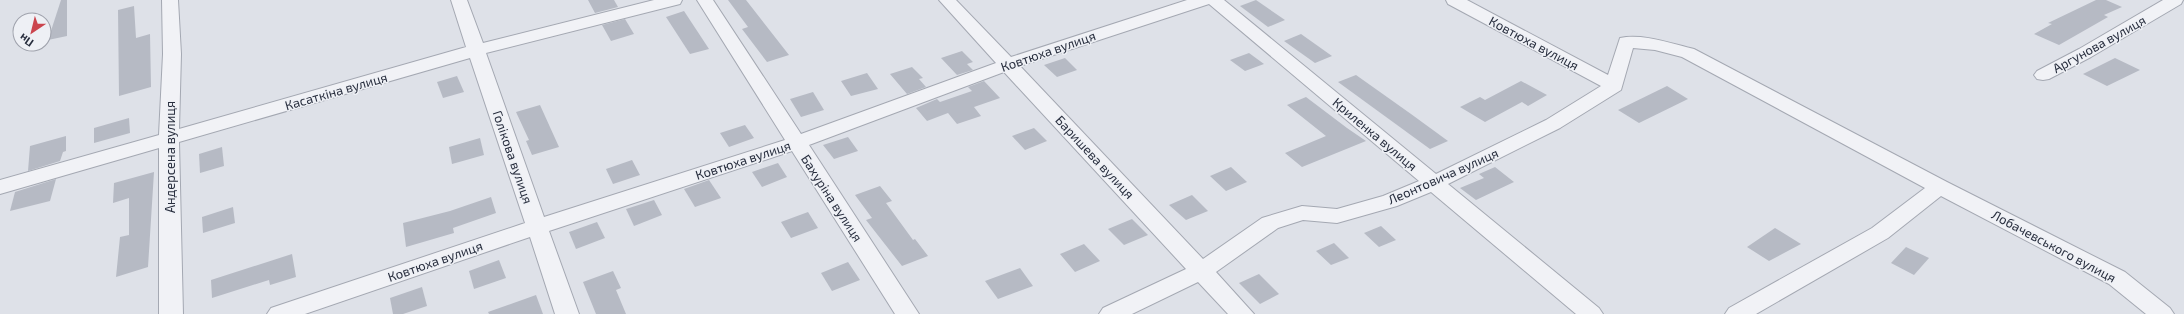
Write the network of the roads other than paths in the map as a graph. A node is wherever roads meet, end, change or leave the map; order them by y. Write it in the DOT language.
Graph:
graph roads {
  1 [pos="170,0"];
  2 [pos="459,0"];
  3 [pos="674,0"];
  4 [pos="705,0"];
  5 [pos="947,0"];
  6 [pos="1204,0"];
  7 [pos="1214,0"];
  8 [pos="1454,0"];
  9 [pos="2175,0"];
  10 [pos="477,50"];
  11 [pos="1009,64"];
  12 [pos="2043,75"];
  13 [pos="1614,86"];
  14 [pos="169,139"];
  15 [pos="796,143"];
  16 [pos="1433,183"];
  17 [pos="0,187"];
  18 [pos="1940,187"];
  19 [pos="537,227"];
  20 [pos="1201,271"];
  21 [pos="1113,313"];
  22 [pos="171,314"];
  23 [pos="279,314"];
  24 [pos="567,314"];
  25 [pos="907,314"];
  26 [pos="1242,314"];
  27 [pos="1591,314"];
  28 [pos="1737,314"];
  29 [pos="2162,314"];
  1 -- 14 [label="street, Андерсена вулиця"];
  2 -- 10 [label="street, Голікова вулиця"];
  3 -- 10 [label="street, Касаткіна вулиця"];
  4 -- 15 [label="street, Бахуріна вулиця"];
  5 -- 11 [label="street, Баришева вулиця"];
  6 -- 11 [label="street, Ковтюха вулиця"];
  7 -- 16 [label="street, Криленка вулиця"];
  8 -- 13 [label="street, Ковтюха вулиця"];
  9 -- 12 [label="street, Аргунова вулиця"];
  10 -- 14 [label="street, Касаткіна вулиця"];
  10 -- 19 [label="street, Голікова вулиця"];
  11 -- 15 [label="street, Ковтюха вулиця"];
  11 -- 20 [label="street, Баришева вулиця"];
  13 -- 16 [label="street, Леонтовича вулиця"];
  13 -- 18 [label="street, Лобачевського вулиця"];
  14 -- 17 [label="street, Касаткіна вулиця"];
  14 -- 22 [label="street, Андерсена вулиця"];
  15 -- 19 [label="street, Ковтюха вулиця"];
  15 -- 25 [label="street, Бахуріна вулиця"];
  16 -- 20 [label="street, Леонтовича вулиця"];
  16 -- 27 [label="street, Криленка вулиця"];
  18 -- 28 [label="street"];
  18 -- 29 [label="street, Лобачевського вулиця"];
  19 -- 23 [label="street, Ковтюха вулиця"];
  19 -- 24 [label="street, Голікова вулиця"];
  20 -- 21 [label="street, Леонтовича вулиця"];
  20 -- 26 [label="street, Баришева вулиця"];
}
